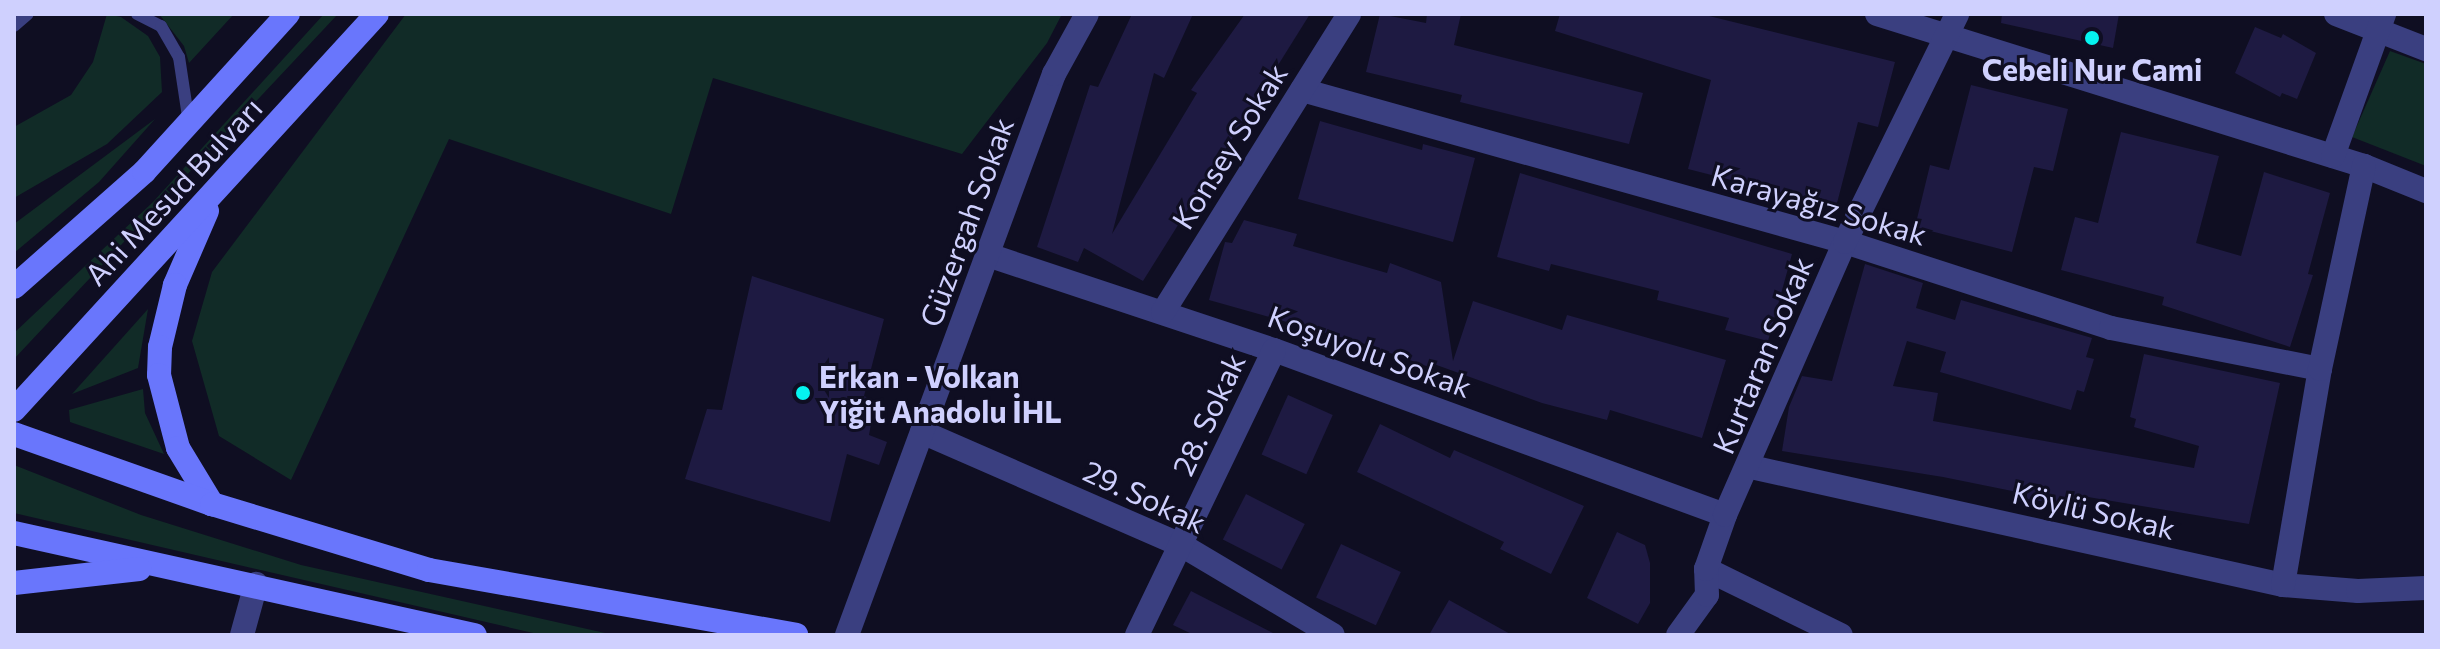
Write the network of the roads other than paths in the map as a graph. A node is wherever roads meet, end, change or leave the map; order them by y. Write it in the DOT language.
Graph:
graph roads {
  1 [pos="28,14"];
  2 [pos="137,14"];
  3 [pos="288,14"];
  4 [pos="377,14"];
  5 [pos="1087,14"];
  6 [pos="1349,14"];
  7 [pos="1877,14"];
  8 [pos="2336,14"];
  9 [pos="2380,22"];
  10 [pos="1952,24"];
  11 [pos="14,26"];
  12 [pos="2426,49"];
  13 [pos="1302,90"];
  14 [pos="189,126"];
  15 [pos="2333,156"];
  16 [pos="2364,166"];
  17 [pos="2426,191"];
  18 [pos="216,192"];
  19 [pos="1845,242"];
  20 [pos="991,256"];
  21 [pos="14,287"];
  22 [pos="1163,312"];
  23 [pos="1274,350"];
  24 [pos="2320,369"];
  25 [pos="14,410"];
  26 [pos="922,432"];
  27 [pos="14,434"];
  28 [pos="1751,467"];
  29 [pos="212,504"];
  30 [pos="1725,515"];
  31 [pos="14,533"];
  32 [pos="1183,546"];
  33 [pos="166,567"];
  34 [pos="1706,569"];
  35 [pos="14,583"];
  36 [pos="256,584"];
  37 [pos="2283,585"];
  38 [pos="2426,588"];
  39 [pos="242,635"];
  40 [pos="475,635"];
  41 [pos="796,635"];
  42 [pos="847,635"];
  43 [pos="1137,635"];
  44 [pos="1333,635"];
  45 [pos="1678,635"];
  46 [pos="1841,635"];
  1 -- 11 [label="lane"];
  2 -- 14 [label="lane"];
  3 -- 14 [label="main road, Ahi Mesud Bulvarı"];
  4 -- 18 [label="main road, Ahi Mesud Bulvarı"];
  5 -- 20 [label="street, Güzergah Sokak"];
  6 -- 13 [label="street, Konsey Sokak"];
  7 -- 10 [label="street"];
  8 -- 9 [label="street"];
  9 -- 12 [label="street"];
  9 -- 15 [label="street"];
  10 -- 15 [label="street"];
  10 -- 19 [label="street, Kurtaran Sokak"];
  13 -- 19 [label="street, Karayağız Sokak"];
  13 -- 22 [label="street, Konsey Sokak"];
  14 -- 21 [label="main road, Ahi Mesud Bulvarı"];
  15 -- 16 [label="street"];
  16 -- 17 [label="street"];
  16 -- 24 [label="street"];
  18 -- 25 [label="main road, Ahi Mesud Bulvarı"];
  18 -- 29 [label="main road"];
  19 -- 24 [label="street, Karayağız Sokak"];
  19 -- 28 [label="street, Kurtaran Sokak"];
  20 -- 22 [label="street, Koşuyolu Sokak"];
  20 -- 26 [label="street, Güzergah Sokak"];
  22 -- 23 [label="street, Koşuyolu Sokak"];
  23 -- 30 [label="street, Koşuyolu Sokak"];
  23 -- 32 [label="street, 28. Sokak"];
  24 -- 37 [label="street"];
  26 -- 32 [label="street, 29. Sokak"];
  26 -- 42 [label="street, Güzergah Sokak"];
  27 -- 29 [label="main road"];
  28 -- 30 [label="street, Kurtaran Sokak"];
  28 -- 37 [label="street, Köylü Sokak"];
  29 -- 41 [label="main road"];
  30 -- 34 [label="street, Kurtaran Sokak"];
  31 -- 33 [label="main road"];
  32 -- 43 [label="street, 28. Sokak"];
  32 -- 44 [label="street, 29. Sokak"];
  33 -- 35 [label="main road"];
  33 -- 36 [label="main road"];
  34 -- 45 [label="street, Kurtaran Sokak"];
  34 -- 46 [label="street"];
  36 -- 39 [label="street"];
  36 -- 40 [label="main road"];
  37 -- 38 [label="street, Köylü Sokak"];
}
